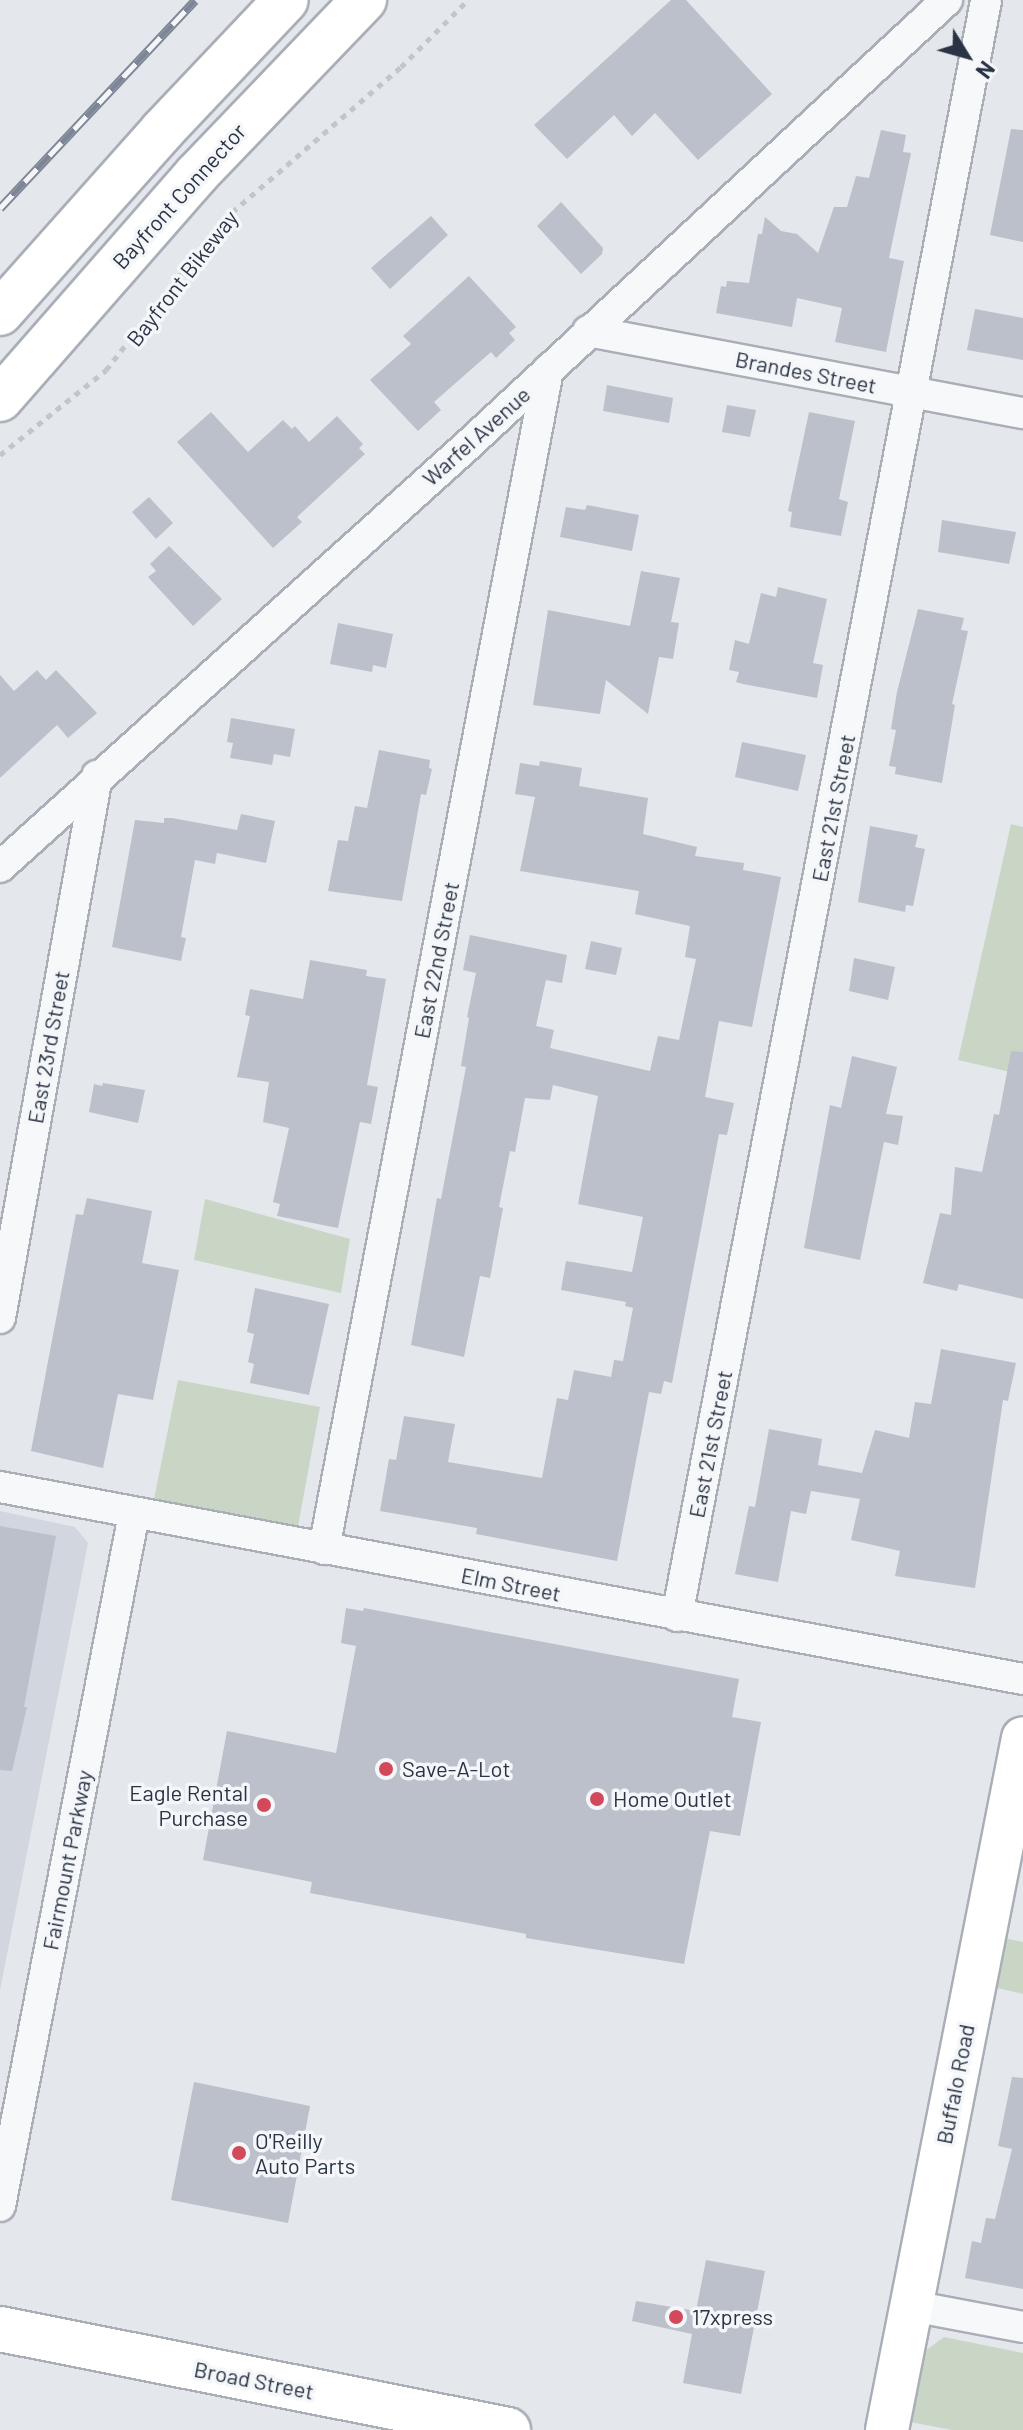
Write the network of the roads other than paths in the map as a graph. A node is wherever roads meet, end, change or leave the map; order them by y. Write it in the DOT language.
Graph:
graph roads {
  1 [pos="286,0"];
  2 [pos="364,0"];
  3 [pos="947,0"];
  4 [pos="986,0"];
  5 [pos="0,313"];
  6 [pos="588,331"];
  7 [pos="548,370"];
  8 [pos="913,393"];
  9 [pos="0,399"];
  10 [pos="1023,413"];
  11 [pos="97,776"];
  12 [pos="0,867"];
  13 [pos="0,1318"];
  14 [pos="0,1487"];
  15 [pos="134,1514"];
  16 [pos="324,1549"];
  17 [pos="677,1616"];
  18 [pos="1023,1679"];
  19 [pos="1023,1738"];
  20 [pos="0,2206"];
  21 [pos="912,2306"];
  22 [pos="1023,2327"];
  23 [pos="0,2329"];
  24 [pos="508,2430"];
  25 [pos="887,2430"];
  1 -- 5 [label="main road"];
  2 -- 9 [label="main road, Bayfront Connector"];
  3 -- 6 [label="street, Warfel Avenue"];
  4 -- 8 [label="street, East 21st Street"];
  6 -- 7 [label="street, Warfel Avenue"];
  6 -- 8 [label="street, Brandes Street"];
  7 -- 11 [label="street, Warfel Avenue"];
  7 -- 16 [label="street, East 22nd Street"];
  8 -- 10 [label="street, Brandes Street"];
  8 -- 17 [label="street, East 21st Street"];
  11 -- 12 [label="street, Warfel Avenue"];
  11 -- 13 [label="street, East 23rd Street"];
  14 -- 15 [label="street, Elm Street"];
  15 -- 16 [label="street, Elm Street"];
  15 -- 20 [label="street, Fairmount Parkway"];
  16 -- 17 [label="street, Elm Street"];
  17 -- 18 [label="street, Elm Street"];
  19 -- 21 [label="main road, Buffalo Road"];
  21 -- 22 [label="street"];
  21 -- 25 [label="main road, Buffalo Road"];
  23 -- 24 [label="main road, Broad Street"];
}
